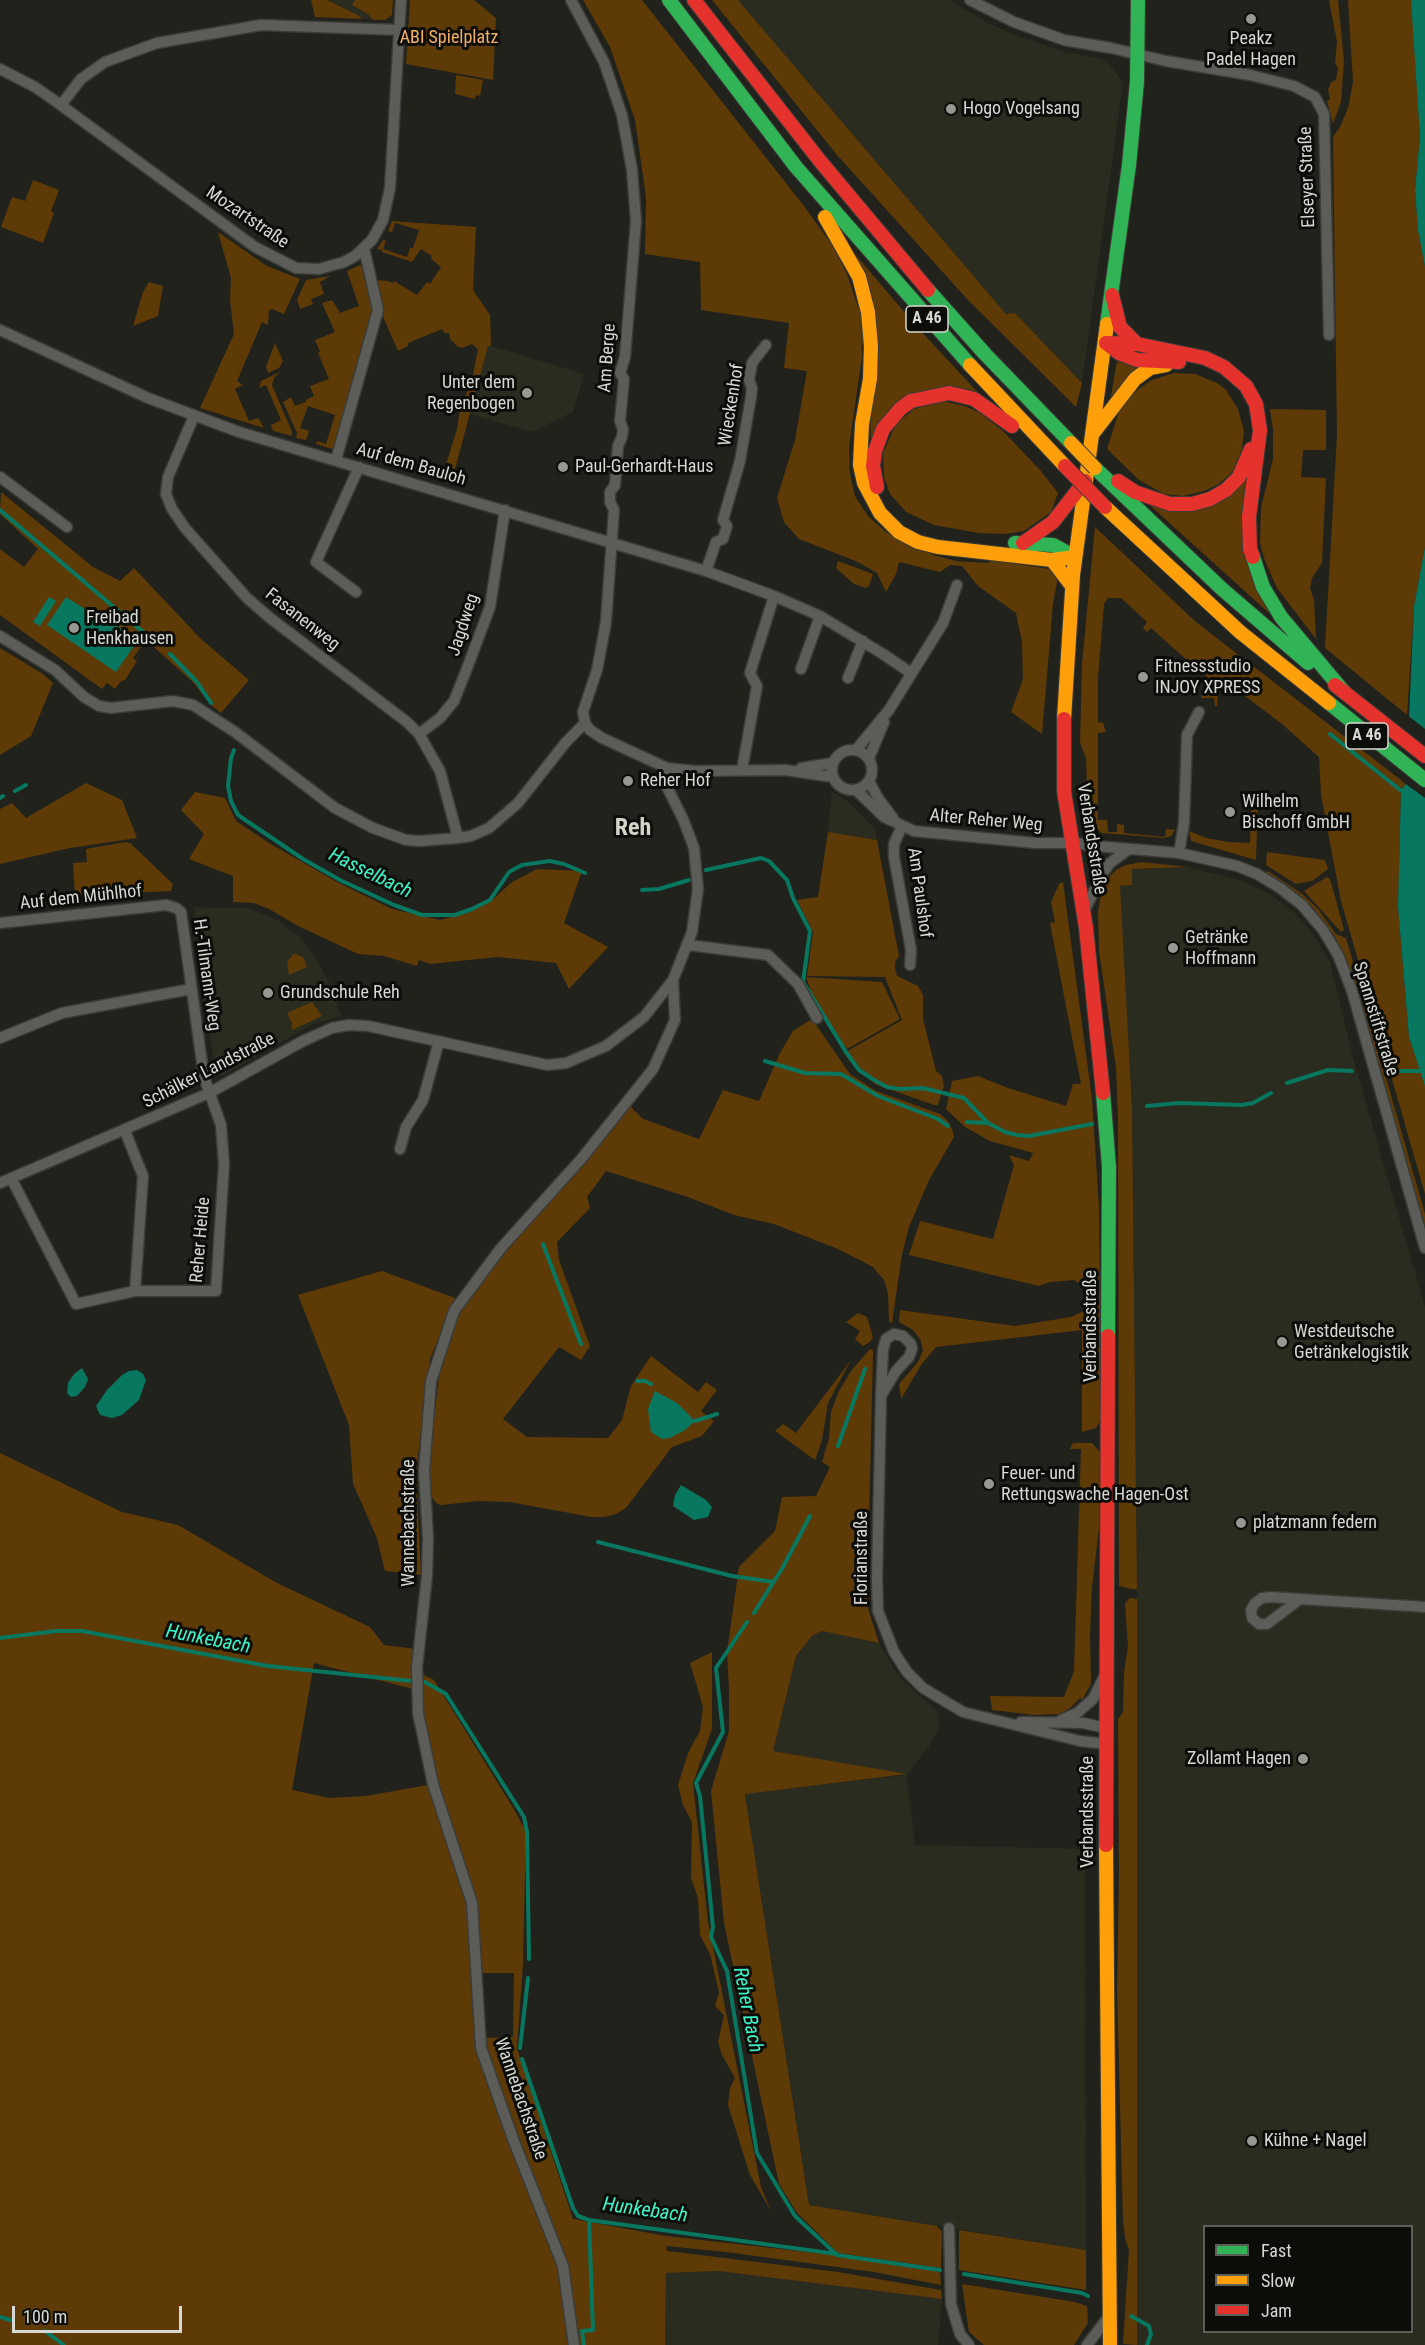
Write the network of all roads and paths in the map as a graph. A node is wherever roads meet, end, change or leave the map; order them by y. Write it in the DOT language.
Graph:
graph roads {
  1 [pos="401,0"];
  2 [pos="571,0"];
  3 [pos="669,0"];
  4 [pos="694,0"];
  5 [pos="970,0"];
  6 [pos="1138,0"];
  7 [pos="400,30"];
  8 [pos="1137,55"];
  9 [pos="0,69"];
  10 [pos="61,105"];
  11 [pos="796,167"];
  12 [pos="364,248"];
  13 [pos="1112,295"];
  14 [pos="0,330"];
  15 [pos="1329,335"];
  16 [pos="1106,343"];
  17 [pos="1137,344"];
  18 [pos="766,345"];
  19 [pos="1180,362"];
  20 [pos="194,416"];
  21 [pos="1094,432"];
  22 [pos="336,460"];
  23 [pos="1065,466"];
  24 [pos="359,467"];
  25 [pos="0,477"];
  26 [pos="1111,480"];
  27 [pos="1084,481"];
  28 [pos="505,510"];
  29 [pos="67,527"];
  30 [pos="611,542"];
  31 [pos="1023,543"];
  32 [pos="1075,557"];
  33 [pos="1052,560"];
  34 [pos="706,571"];
  35 [pos="957,585"];
  36 [pos="1072,586"];
  37 [pos="356,592"];
  38 [pos="774,596"];
  39 [pos="820,616"];
  40 [pos="0,636"];
  41 [pos="863,641"];
  42 [pos="1314,661"];
  43 [pos="801,669"];
  44 [pos="911,674"];
  45 [pos="848,678"];
  46 [pos="889,710"];
  47 [pos="1199,712"];
  48 [pos="585,723"];
  49 [pos="419,734"];
  50 [pos="856,750"];
  51 [pos="1425,756"];
  52 [pos="869,758"];
  53 [pos="833,763"];
  54 [pos="667,768"];
  55 [pos="742,770"];
  56 [pos="785,770"];
  57 [pos="833,777"];
  58 [pos="1425,780"];
  59 [pos="869,781"];
  60 [pos="856,790"];
  61 [pos="899,825"];
  62 [pos="458,838"];
  63 [pos="1074,843"];
  64 [pos="1129,849"];
  65 [pos="1179,852"];
  66 [pos="166,905"];
  67 [pos="1084,911"];
  68 [pos="0,923"];
  69 [pos="688,945"];
  70 [pos="910,965"];
  71 [pos="673,980"];
  72 [pos="191,989"];
  73 [pos="817,1018"];
  74 [pos="0,1038"];
  75 [pos="439,1041"];
  76 [pos="209,1094"];
  77 [pos="125,1131"];
  78 [pos="400,1149"];
  79 [pos="11,1179"];
  80 [pos="0,1183"];
  81 [pos="1425,1248"];
  82 [pos="135,1291"];
  83 [pos="881,1396"];
  84 [pos="1300,1599"];
  85 [pos="1425,1607"];
  86 [pos="1107,1671"];
  87 [pos="1006,1722"];
  88 [pos="1058,1722"];
  89 [pos="1106,1728"];
  90 [pos="1106,1744"];
  91 [pos="949,2228"];
  92 [pos="1110,2315"];
  93 [pos="574,2345"];
  94 [pos="969,2345"];
  95 [pos="1087,2345"];
  96 [pos="1110,2345"];
  1 -- 7 [label="street, Mozartstraße"];
  2 -- 30 [label="street, Am Berge"];
  3 -- 11 [label="main road, A 46"];
  4 -- 26 [label="main road, A 46, bridge"];
  5 -- 8 [label="street"];
  6 -- 8 [label="main road"];
  7 -- 10 [label="street"];
  7 -- 12 [label="street, Mozartstraße"];
  8 -- 13 [label="main road"];
  8 -- 15 [label="street, Elseyer Straße"];
  9 -- 10 [label="street, Mozartstraße"];
  10 -- 12 [label="street, Mozartstraße"];
  11 -- 23 [label="main road, A 46"];
  11 -- 33 [label="main road"];
  12 -- 22 [label="street"];
  13 -- 16 [label="main road"];
  13 -- 17 [label="main road"];
  14 -- 20 [label="street, Auf dem Bauloh"];
  16 -- 17 [label="main road"];
  16 -- 19 [label="main road"];
  16 -- 21 [label="main road, Verbandsstraße"];
  17 -- 42 [label="main road"];
  18 -- 34 [label="street, Wieckenhof"];
  19 -- 21 [label="main road"];
  19 -- 26 [label="main road"];
  20 -- 22 [label="street, Auf dem Bauloh"];
  20 -- 49 [label="street, Fasanenweg"];
  21 -- 27 [label="main road, Verbandsstraße"];
  22 -- 24 [label="street, Auf dem Bauloh"];
  23 -- 31 [label="main road"];
  23 -- 58 [label="main road, A 46, bridge"];
  24 -- 28 [label="street, Auf dem Bauloh"];
  24 -- 37 [label="street"];
  25 -- 29 [label="street"];
  26 -- 42 [label="main road, A 46"];
  27 -- 31 [label="main road"];
  27 -- 32 [label="main road, Verbandsstraße"];
  28 -- 30 [label="street, Auf dem Bauloh"];
  28 -- 49 [label="street, Jagdweg"];
  30 -- 34 [label="street, Auf dem Bauloh"];
  30 -- 48 [label="street, Am Berge"];
  31 -- 32 [label="main road"];
  32 -- 33 [label="main road"];
  32 -- 36 [label="main road, Verbandsstraße"];
  33 -- 36 [label="main road"];
  34 -- 38 [label="street, Auf dem Bauloh"];
  35 -- 44 [label="street, Alter Reher Weg"];
  36 -- 63 [label="main road, Verbandsstraße"];
  38 -- 39 [label="street, Auf dem Bauloh"];
  38 -- 55 [label="street"];
  39 -- 41 [label="street, Auf dem Bauloh"];
  39 -- 43 [label="street"];
  40 -- 62 [label="street"];
  41 -- 44 [label="street, Auf dem Bauloh"];
  41 -- 45 [label="street"];
  42 -- 51 [label="main road, A 46"];
  44 -- 46 [label="street, Alter Reher Weg"];
  46 -- 50 [label="street, Alter Reher Weg"];
  46 -- 52 [label="street, Alter Reher Weg"];
  47 -- 65 [label="street"];
  48 -- 54 [label="street, Alter Reher Weg"];
  48 -- 62 [label="street"];
  49 -- 62 [label="street, Fasanenweg"];
  50 -- 52 [label="street"];
  50 -- 53 [label="street, Alter Reher Weg"];
  52 -- 59 [label="street, Alter Reher Weg"];
  53 -- 56 [label="street, Alter Reher Weg"];
  53 -- 57 [label="street"];
  54 -- 55 [label="street, Alter Reher Weg"];
  54 -- 69 [label="street, Wannebachstraße"];
  55 -- 56 [label="street, Alter Reher Weg"];
  56 -- 57 [label="street, Alter Reher Weg"];
  57 -- 60 [label="street, Alter Reher Weg"];
  59 -- 60 [label="street"];
  59 -- 61 [label="street"];
  60 -- 61 [label="street, Alter Reher Weg"];
  61 -- 63 [label="street, Alter Reher Weg"];
  61 -- 70 [label="street, Am Paulshof"];
  63 -- 64 [label="street, Spannstiftstraße"];
  63 -- 67 [label="main road, Verbandsstraße"];
  64 -- 65 [label="street, Spannstiftstraße"];
  64 -- 67 [label="street"];
  65 -- 81 [label="street, Spannstiftstraße"];
  66 -- 68 [label="street, Auf dem Mühlhof"];
  66 -- 72 [label="street, H.-Tilmann-Weg"];
  67 -- 86 [label="main road, Verbandsstraße"];
  69 -- 71 [label="street, Wannebachstraße"];
  69 -- 73 [label="street"];
  71 -- 75 [label="street, Schälker Landstraße"];
  71 -- 93 [label="street, Wannebachstraße"];
  72 -- 74 [label="street"];
  72 -- 76 [label="street, H.-Tilmann-Weg"];
  75 -- 76 [label="street, Schälker Landstraße"];
  75 -- 78 [label="street"];
  76 -- 77 [label="street, Schälker Landstraße"];
  76 -- 82 [label="street, Reher Heide"];
  77 -- 79 [label="street, Schälker Landstraße"];
  77 -- 82 [label="street"];
  79 -- 80 [label="street, Schälker Landstraße"];
  79 -- 82 [label="street, Reher Heide"];
  83 -- 83 [label="street, Florianstraße"];
  83 -- 87 [label="street, Florianstraße"];
  84 -- 85 [label="street"];
  86 -- 88 [label="street"];
  86 -- 89 [label="main road, Verbandsstraße"];
  87 -- 88 [label="street, Florianstraße"];
  87 -- 90 [label="street, Florianstraße"];
  88 -- 89 [label="street, Florianstraße"];
  89 -- 90 [label="main road, Verbandsstraße"];
  90 -- 92 [label="main road, Verbandsstraße"];
  91 -- 94 [label="street"];
  92 -- 95 [label="street"];
  92 -- 96 [label="main road, Verbandsstraße"];
}
